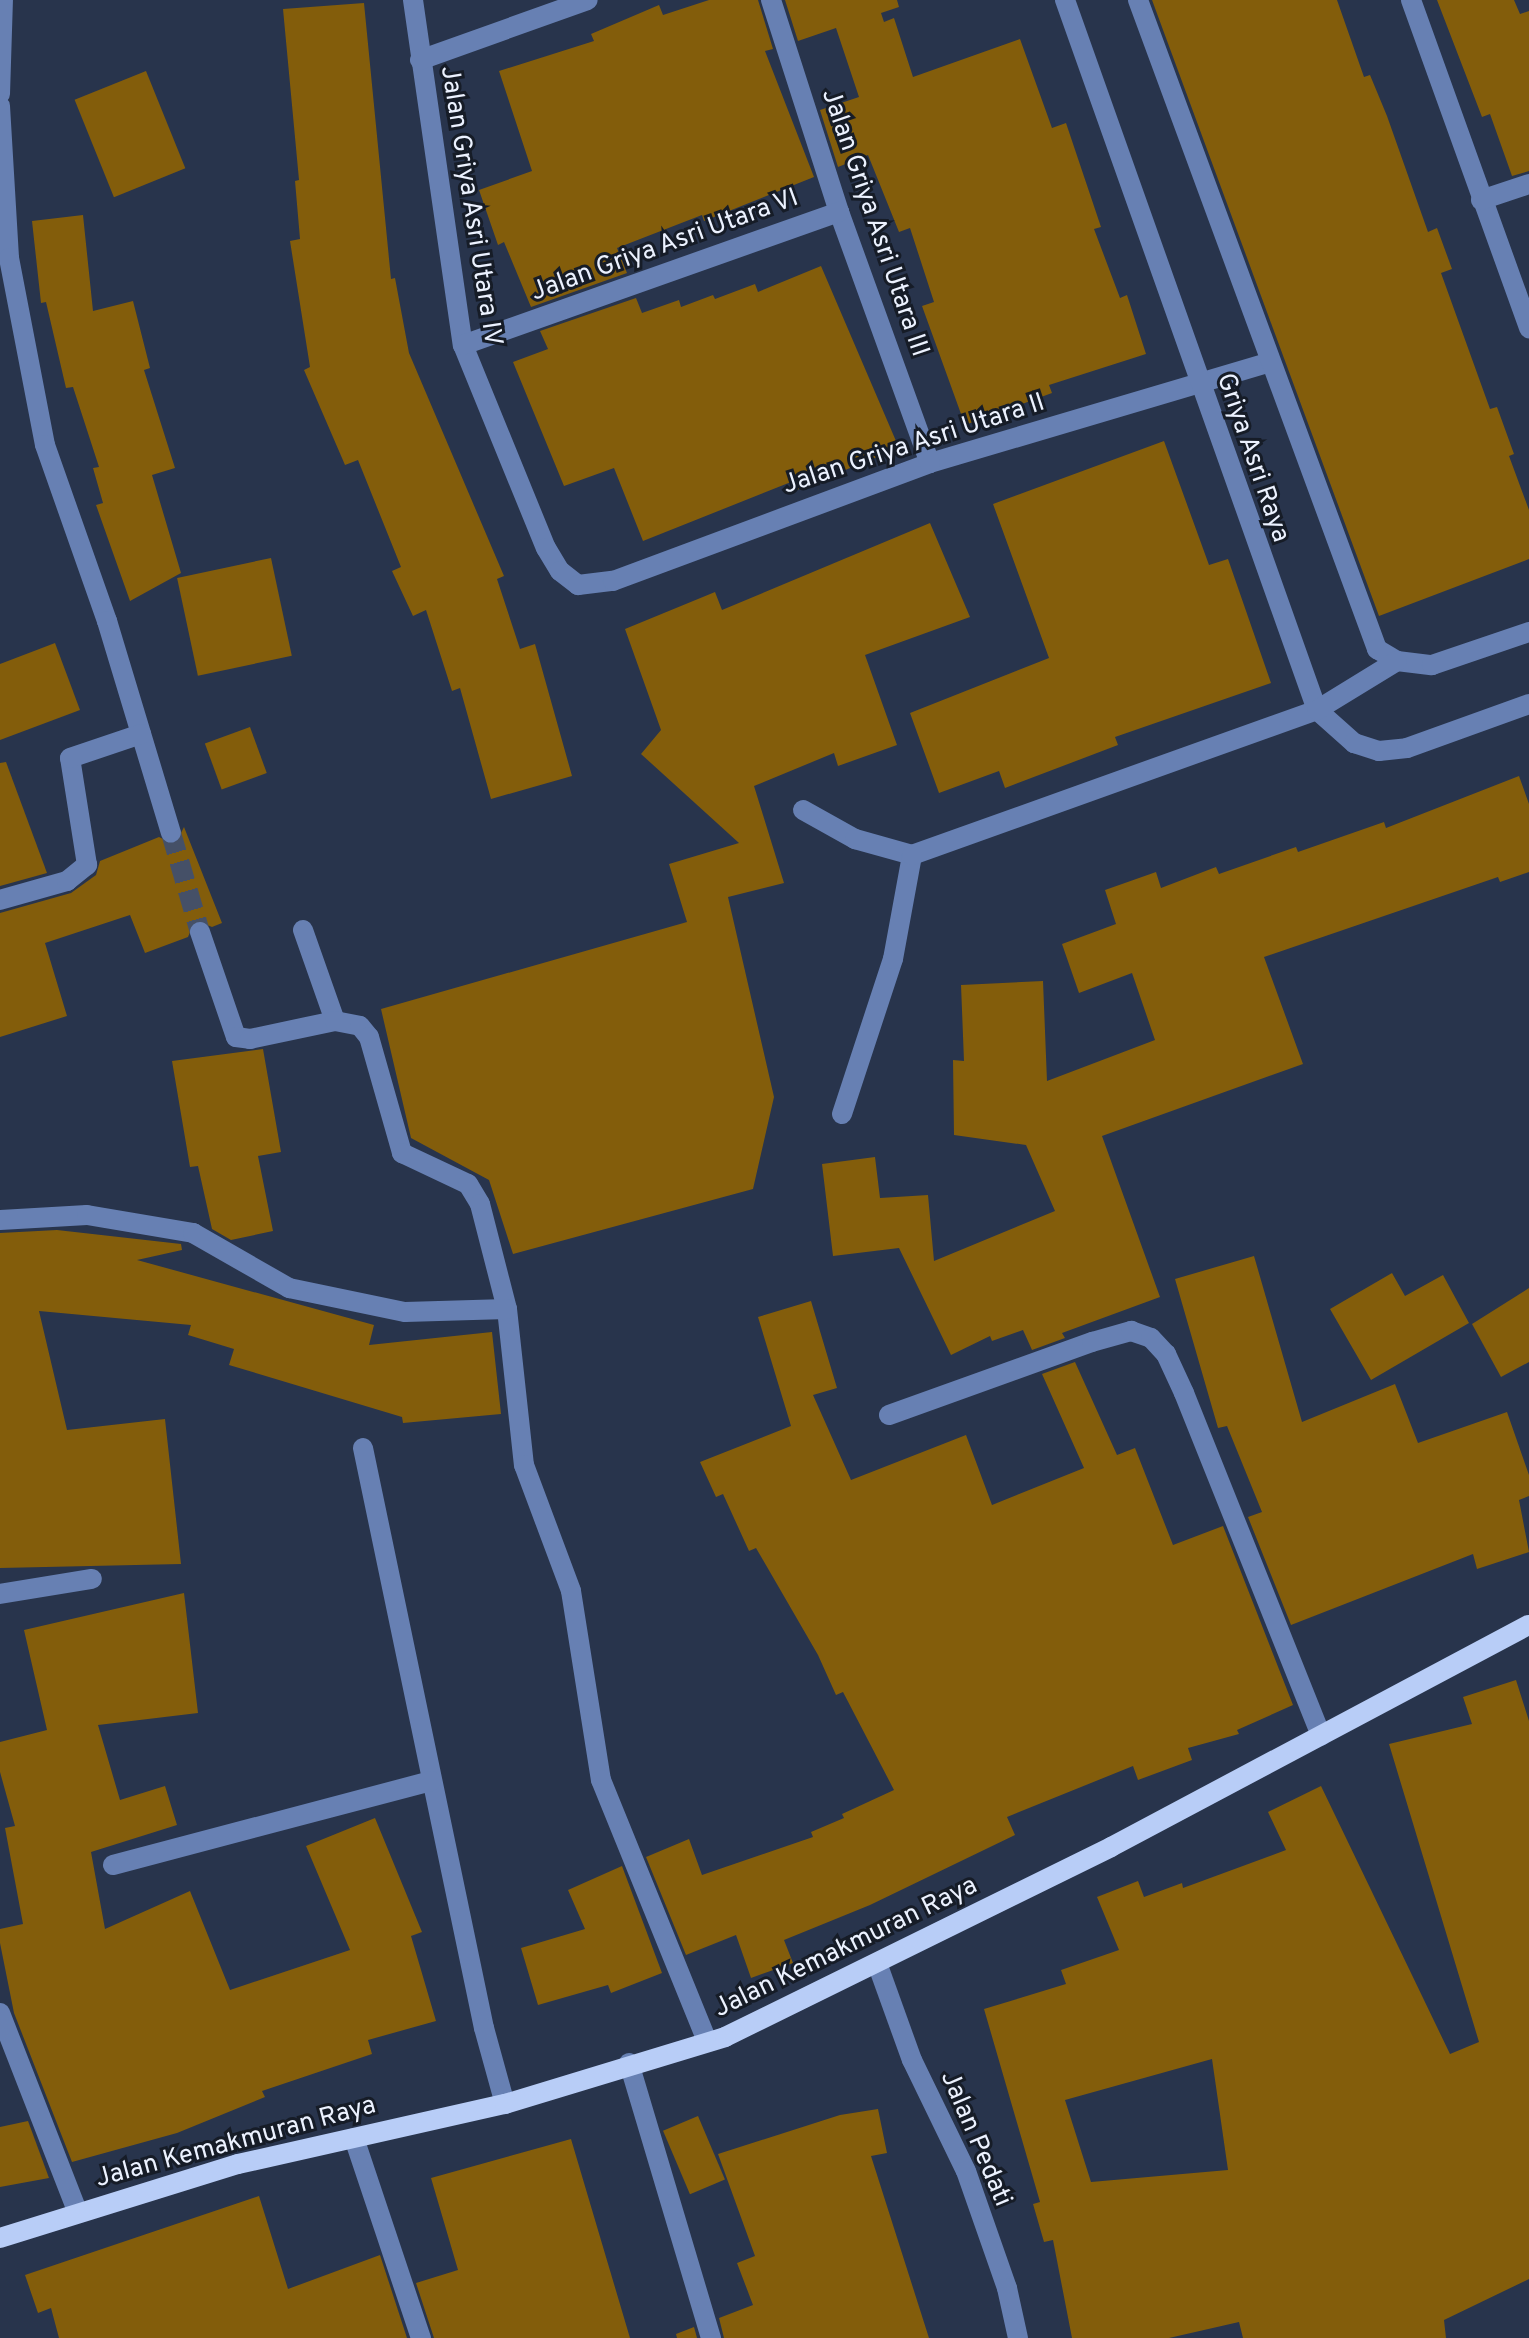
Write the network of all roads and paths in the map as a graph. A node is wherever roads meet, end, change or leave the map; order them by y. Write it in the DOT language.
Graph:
graph roads {
  1 [pos="3,0"];
  2 [pos="413,0"];
  3 [pos="588,0"];
  4 [pos="771,0"];
  5 [pos="1065,0"];
  6 [pos="1138,0"];
  7 [pos="1411,0"];
  8 [pos="420,60"];
  9 [pos="0,94"];
  10 [pos="0,106"];
  11 [pos="1529,184"];
  12 [pos="1481,200"];
  13 [pos="839,212"];
  14 [pos="1529,328"];
  15 [pos="463,345"];
  16 [pos="1270,362"];
  17 [pos="1198,384"];
  18 [pos="930,463"];
  19 [pos="578,585"];
  20 [pos="1529,632"];
  21 [pos="1397,661"];
  22 [pos="1529,704"];
  23 [pos="1317,710"];
  24 [pos="141,734"];
  25 [pos="803,810"];
  26 [pos="171,833"];
  27 [pos="912,855"];
  28 [pos="0,900"];
  29 [pos="303,930"];
  30 [pos="200,932"];
  31 [pos="335,1021"];
  32 [pos="842,1114"];
  33 [pos="0,1220"];
  34 [pos="507,1309"];
  35 [pos="889,1415"];
  36 [pos="363,1448"];
  37 [pos="92,1579"];
  38 [pos="0,1594"];
  39 [pos="1529,1625"];
  40 [pos="1321,1736"];
  41 [pos="431,1781"];
  42 [pos="113,1865"];
  43 [pos="877,1963"];
  44 [pos="0,2013"];
  45 [pos="707,2041"];
  46 [pos="629,2063"];
  47 [pos="505,2104"];
  48 [pos="354,2138"];
  49 [pos="77,2211"];
  50 [pos="0,2238"];
  51 [pos="421,2338"];
  52 [pos="711,2338"];
  53 [pos="1018,2338"];
  1 -- 9 [label="street"];
  2 -- 8 [label="street, Jalan Griya Asri Utara IV"];
  3 -- 8 [label="street"];
  4 -- 13 [label="street, Jalan Griya Asri Utara III"];
  5 -- 17 [label="street, Griya Asri Raya"];
  6 -- 16 [label="street, Griya Asri Raya"];
  7 -- 12 [label="street"];
  8 -- 15 [label="street, Jalan Griya Asri Utara IV"];
  10 -- 24 [label="street"];
  11 -- 12 [label="street"];
  12 -- 14 [label="street"];
  13 -- 15 [label="street, Jalan Griya Asri Utara VI"];
  13 -- 18 [label="street, Jalan Griya Asri Utara III"];
  15 -- 19 [label="street, Jalan Griya Asri Utara IV"];
  16 -- 17 [label="street, Jalan Griya Asri Utara II"];
  16 -- 21 [label="street, Griya Asri Raya"];
  17 -- 18 [label="street, Jalan Griya Asri Utara II"];
  17 -- 23 [label="street, Griya Asri Raya"];
  18 -- 19 [label="street, Jalan Griya Asri Utara II"];
  20 -- 21 [label="street"];
  21 -- 23 [label="street"];
  22 -- 23 [label="street, Griya Asri Raya"];
  23 -- 27 [label="street"];
  24 -- 26 [label="street"];
  24 -- 28 [label="street"];
  25 -- 27 [label="street"];
  27 -- 32 [label="street"];
  29 -- 31 [label="street"];
  30 -- 31 [label="street"];
  31 -- 34 [label="street"];
  33 -- 34 [label="street"];
  34 -- 45 [label="street"];
  35 -- 40 [label="street"];
  36 -- 41 [label="street"];
  37 -- 38 [label="street"];
  39 -- 40 [label="main road, Jalan Kemakmuran Raya"];
  40 -- 43 [label="main road, Jalan Kemakmuran Raya"];
  41 -- 42 [label="street"];
  41 -- 47 [label="street"];
  43 -- 45 [label="main road, Jalan Kemakmuran Raya"];
  43 -- 53 [label="street, Jalan Pedati"];
  44 -- 49 [label="street"];
  45 -- 46 [label="main road, Jalan Kemakmuran Raya"];
  46 -- 47 [label="main road, Jalan Kemakmuran Raya"];
  46 -- 52 [label="street"];
  47 -- 48 [label="main road, Jalan Kemakmuran Raya"];
  48 -- 49 [label="main road, Jalan Kemakmuran Raya"];
  48 -- 51 [label="street"];
  49 -- 50 [label="main road, Jalan Kemakmuran Raya"];
}
